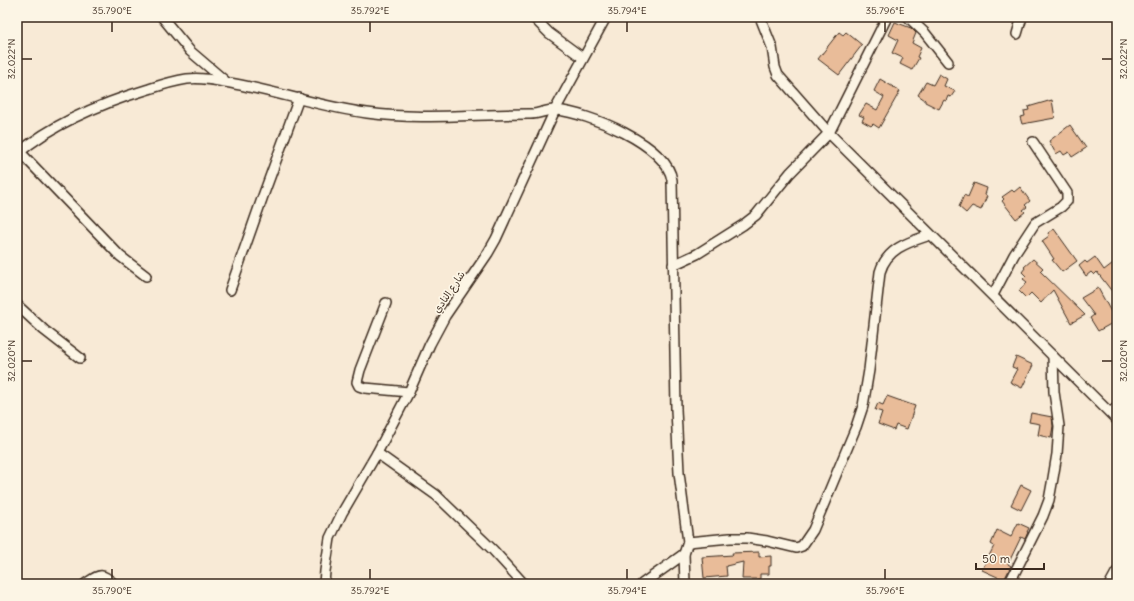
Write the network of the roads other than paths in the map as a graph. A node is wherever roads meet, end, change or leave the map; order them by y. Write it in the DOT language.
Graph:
graph roads {
  1 [pos="162,17"];
  2 [pos="533,17"];
  3 [pos="606,17"];
  4 [pos="760,17"];
  5 [pos="886,17"];
  6 [pos="908,17"];
  7 [pos="1022,17"];
  8 [pos="1017,34"];
  9 [pos="583,58"];
  10 [pos="948,62"];
  11 [pos="226,82"];
  12 [pos="299,98"];
  13 [pos="555,110"];
  14 [pos="829,133"];
  15 [pos="1032,142"];
  16 [pos="18,153"];
  17 [pos="930,235"];
  18 [pos="673,265"];
  19 [pos="146,276"];
  20 [pos="230,290"];
  21 [pos="993,295"];
  22 [pos="386,303"];
  23 [pos="17,305"];
  24 [pos="1053,356"];
  25 [pos="80,358"];
  26 [pos="409,392"];
  27 [pos="1117,404"];
  28 [pos="1109,411"];
  29 [pos="1117,420"];
  30 [pos="377,454"];
  31 [pos="688,542"];
  32 [pos="684,554"];
  33 [pos="1117,574"];
  34 [pos="84,584"];
  35 [pos="114,584"];
  36 [pos="324,584"];
  37 [pos="524,584"];
  38 [pos="642,584"];
  39 [pos="685,584"];
  40 [pos="1009,584"];
  41 [pos="1111,584"];
  1 -- 11 [label="street"];
  2 -- 9 [label="street"];
  3 -- 9 [label="street, شارع النادي"];
  4 -- 14 [label="street"];
  5 -- 14 [label="street"];
  6 -- 10 [label="street"];
  7 -- 8 [label="street"];
  9 -- 13 [label="street, شارع النادي"];
  11 -- 12 [label="street"];
  11 -- 16 [label="street"];
  12 -- 13 [label="street"];
  12 -- 20 [label="street"];
  13 -- 18 [label="street"];
  13 -- 26 [label="street, شارع النادي"];
  14 -- 17 [label="street"];
  14 -- 18 [label="street"];
  15 -- 21 [label="street"];
  16 -- 19 [label="street"];
  17 -- 21 [label="street"];
  17 -- 31 [label="street"];
  18 -- 31 [label="street"];
  21 -- 24 [label="street"];
  22 -- 26 [label="street"];
  23 -- 25 [label="street"];
  24 -- 28 [label="street"];
  24 -- 40 [label="street"];
  26 -- 30 [label="street, شارع النادي"];
  27 -- 28 [label="lane"];
  28 -- 29 [label="street"];
  30 -- 36 [label="street, شارع النادي"];
  30 -- 37 [label="street"];
  31 -- 32 [label="street"];
  32 -- 38 [label="street"];
  32 -- 39 [label="street"];
  33 -- 41 [label="street"];
  34 -- 35 [label="street"];
}
